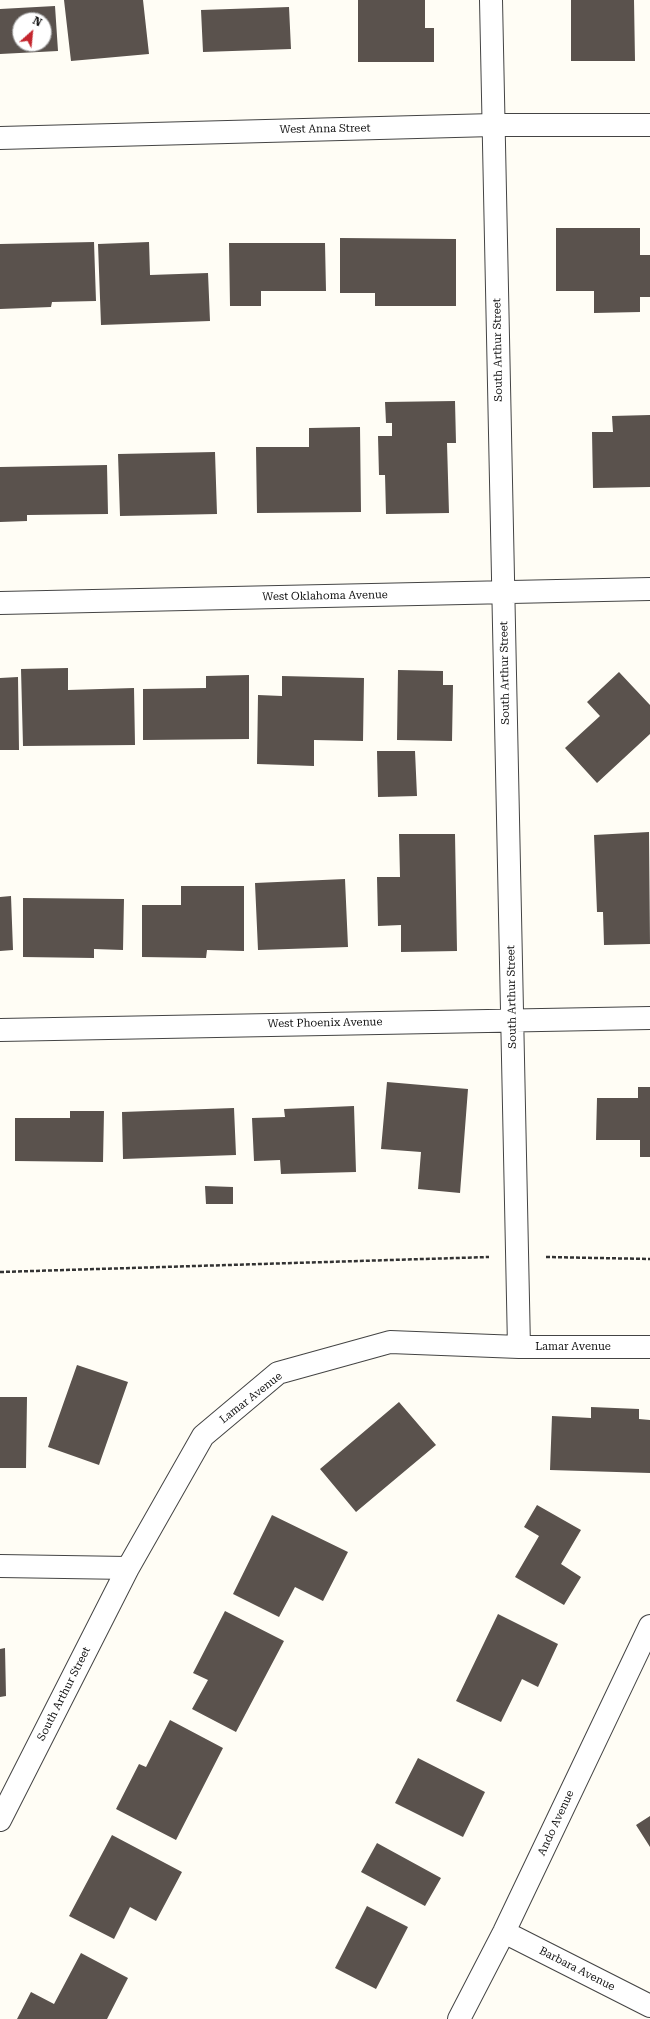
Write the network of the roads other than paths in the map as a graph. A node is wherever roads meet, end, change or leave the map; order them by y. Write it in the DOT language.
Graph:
graph roads {
  1 [pos="491,0"];
  2 [pos="493,125"];
  3 [pos="650,125"];
  4 [pos="0,138"];
  5 [pos="650,589"];
  6 [pos="504,593"];
  7 [pos="0,603"];
  8 [pos="650,1018"];
  9 [pos="513,1020"];
  10 [pos="0,1030"];
  11 [pos="650,1346"];
  12 [pos="519,1347"];
  13 [pos="0,1566"];
  14 [pos="128,1568"];
  15 [pos="650,1626"];
  16 [pos="0,1820"];
  17 [pos="504,1932"];
  18 [pos="650,2006"];
  19 [pos="460,2019"];
  1 -- 2 [label="street, South Arthur Street"];
  2 -- 3 [label="street, West Anna Street"];
  2 -- 4 [label="street, West Anna Street"];
  2 -- 6 [label="street, South Arthur Street"];
  5 -- 6 [label="street, West Oklahoma Avenue"];
  6 -- 7 [label="street, West Oklahoma Avenue"];
  6 -- 9 [label="street, South Arthur Street"];
  8 -- 9 [label="street, West Phoenix Avenue"];
  9 -- 10 [label="street, West Phoenix Avenue"];
  9 -- 12 [label="street, South Arthur Street"];
  11 -- 12 [label="street, Lamar Avenue"];
  12 -- 14 [label="street, Lamar Avenue"];
  13 -- 14 [label="street"];
  14 -- 16 [label="street, South Arthur Street"];
  15 -- 17 [label="street, Ando Avenue"];
  17 -- 18 [label="street, Barbara Avenue"];
  17 -- 19 [label="street, Ando Avenue"];
}
